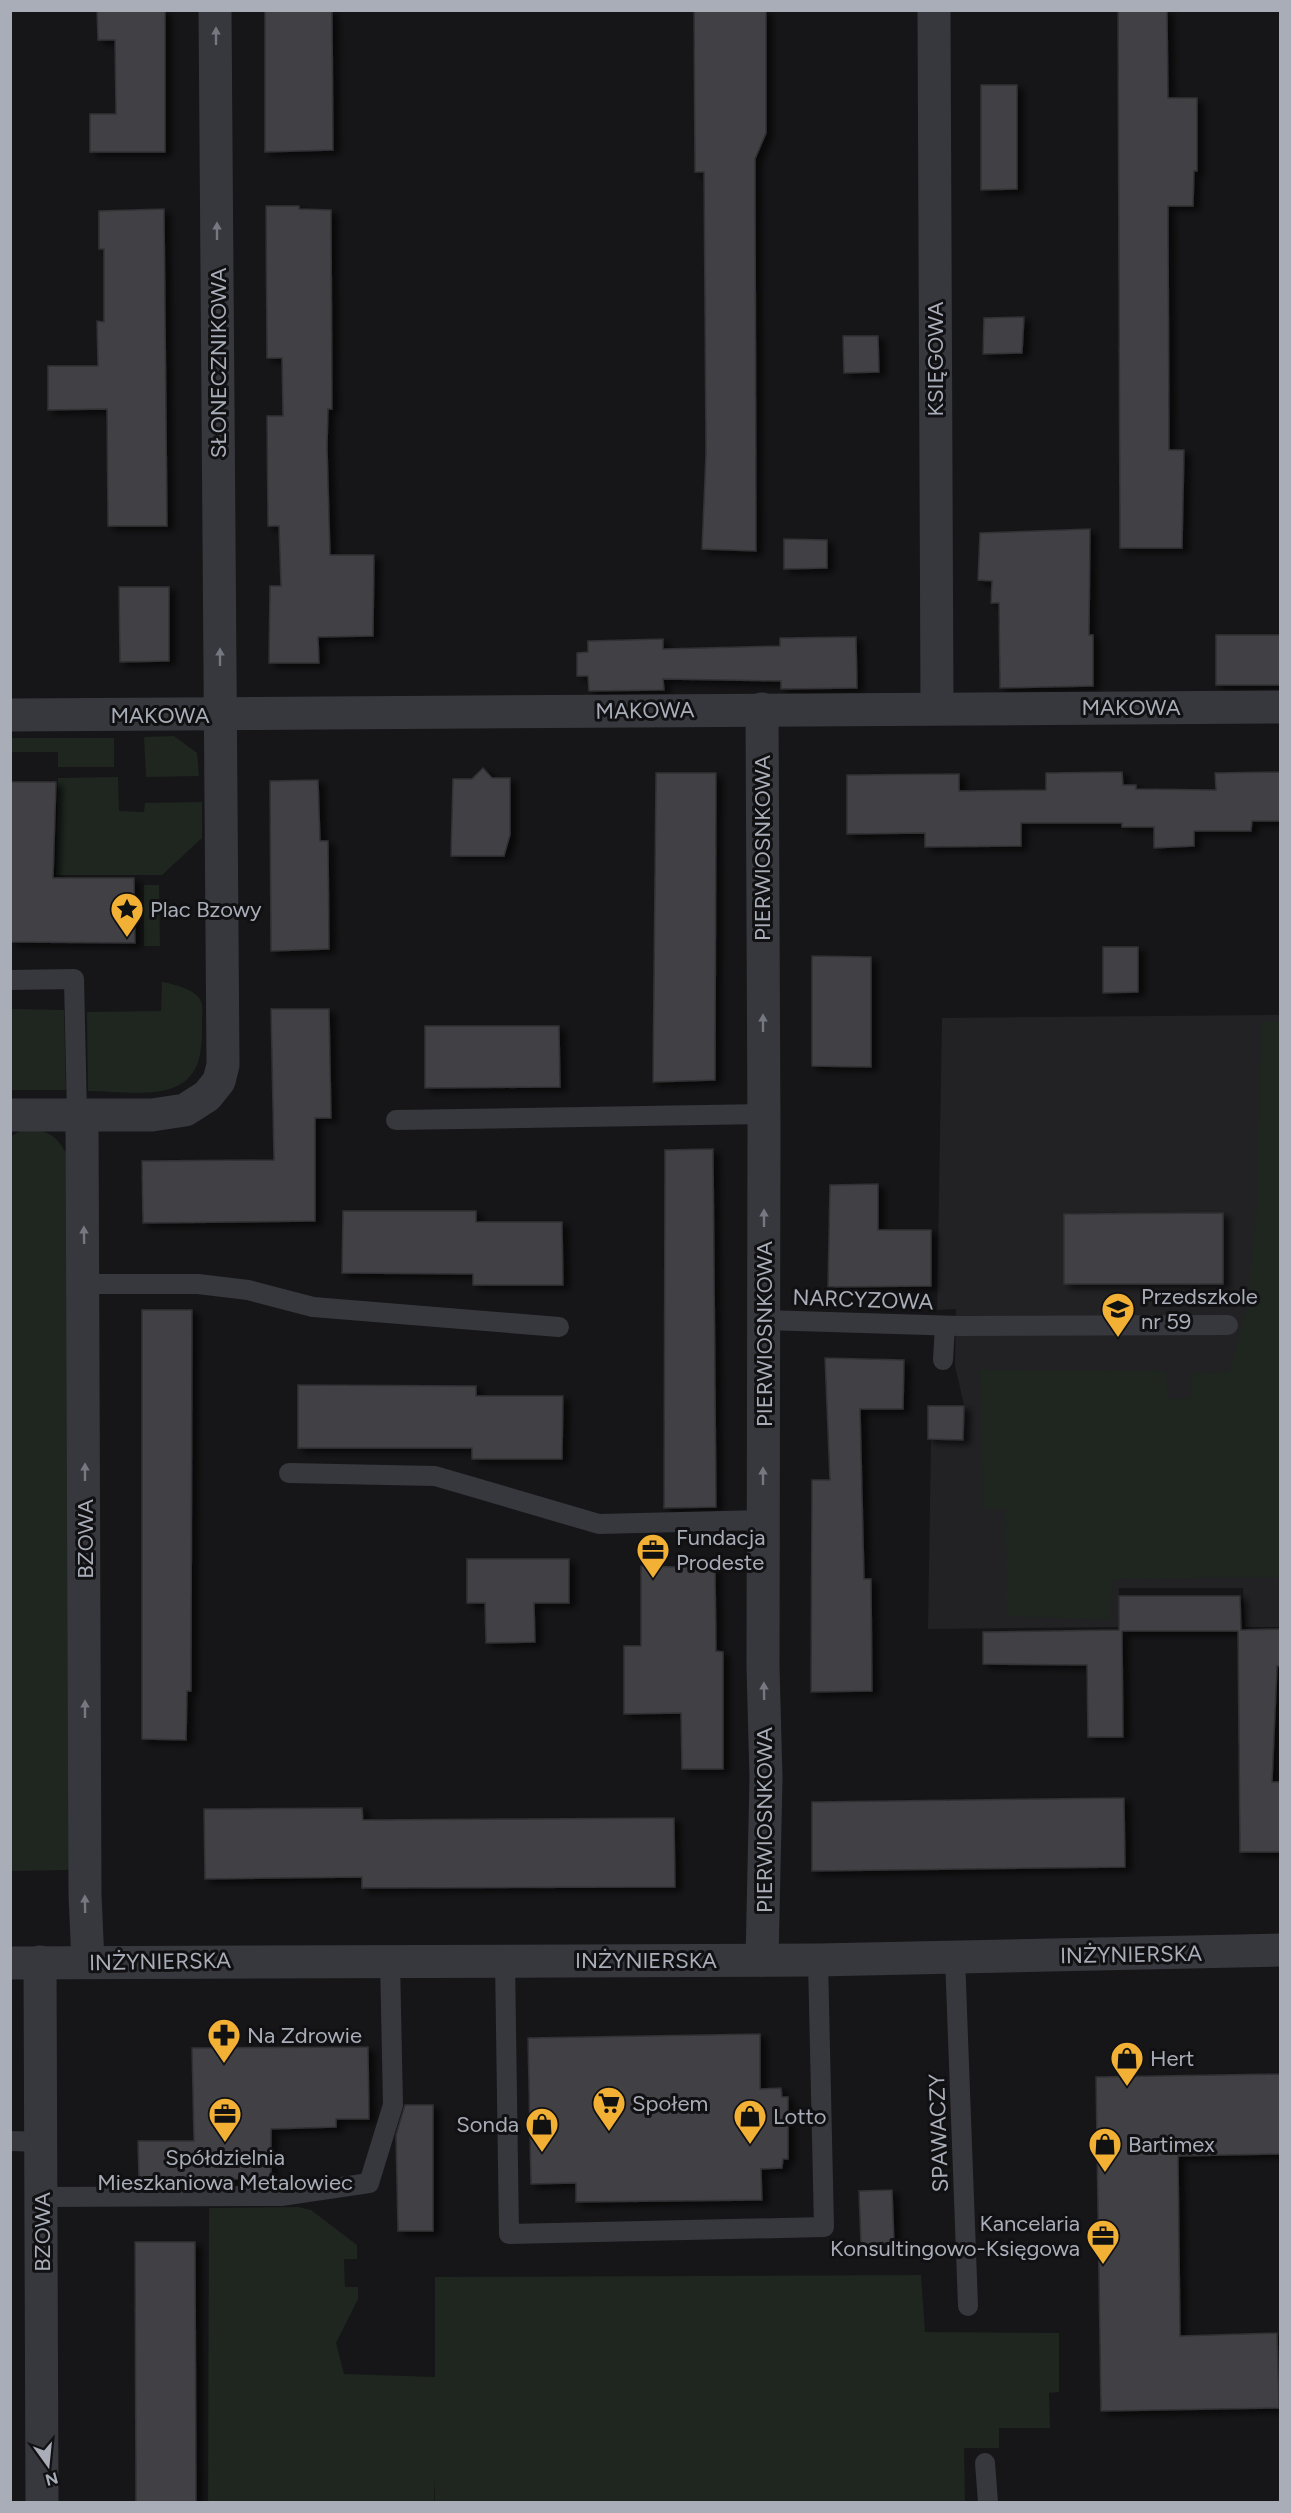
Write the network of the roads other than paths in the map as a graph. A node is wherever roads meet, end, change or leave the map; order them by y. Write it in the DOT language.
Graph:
graph roads {
  1 [pos="215,10"];
  2 [pos="934,10"];
  3 [pos="937,707"];
  4 [pos="1281,707"];
  5 [pos="762,709"];
  6 [pos="10,715"];
  7 [pos="219,715"];
  8 [pos="10,980"];
  9 [pos="764,1114"];
  10 [pos="10,1115"];
  11 [pos="80,1115"];
  12 [pos="396,1120"];
  13 [pos="84,1284"];
  14 [pos="764,1320"];
  15 [pos="1228,1325"];
  16 [pos="952,1326"];
  17 [pos="560,1328"];
  18 [pos="943,1360"];
  19 [pos="289,1473"];
  20 [pos="762,1520"];
  21 [pos="1281,1950"];
  22 [pos="955,1957"];
  23 [pos="390,1960"];
  24 [pos="505,1960"];
  25 [pos="762,1960"];
  26 [pos="818,1960"];
  27 [pos="25,1962"];
  28 [pos="88,1962"];
  29 [pos="26,2141"];
  30 [pos="42,2197"];
  31 [pos="968,2306"];
  32 [pos="985,2463"];
  33 [pos="42,2502"];
  34 [pos="988,2502"];
  7 -- 1 [label="street, SŁONECZNIKOWA, one-way"];
  2 -- 3 [label="street, KSIĘGOWA"];
  3 -- 4 [label="street, MAKOWA"];
  3 -- 5 [label="street, MAKOWA"];
  5 -- 7 [label="street, MAKOWA"];
  9 -- 5 [label="street, PIERWIOSNKOWA, one-way"];
  6 -- 7 [label="street, MAKOWA"];
  7 -- 11 [label="street"];
  8 -- 11 [label="lane"];
  9 -- 12 [label="lane"];
  14 -- 9 [label="street, PIERWIOSNKOWA, one-way"];
  10 -- 11 [label="street"];
  13 -- 11 [label="street, BZOWA, one-way"];
  13 -- 17 [label="lane"];
  28 -- 13 [label="street, BZOWA, one-way"];
  14 -- 16 [label="lane, NARCYZOWA"];
  20 -- 14 [label="street, PIERWIOSNKOWA, one-way"];
  15 -- 16 [label="lane, NARCYZOWA"];
  16 -- 18 [label="lane"];
  19 -- 20 [label="lane"];
  25 -- 20 [label="street, PIERWIOSNKOWA, one-way"];
  21 -- 22 [label="street, INŻYNIERSKA"];
  22 -- 26 [label="street, INŻYNIERSKA"];
  22 -- 31 [label="lane, SPAWACZY"];
  23 -- 24 [label="street, INŻYNIERSKA"];
  23 -- 28 [label="street, INŻYNIERSKA"];
  23 -- 30 [label="lane"];
  24 -- 25 [label="street, INŻYNIERSKA"];
  24 -- 26 [label="lane"];
  25 -- 26 [label="street, INŻYNIERSKA"];
  27 -- 28 [label="street, INŻYNIERSKA"];
  27 -- 29 [label="street, BZOWA"];
  29 -- 30 [label="street, BZOWA"];
  30 -- 33 [label="street, BZOWA"];
  32 -- 34 [label="lane"];
}
